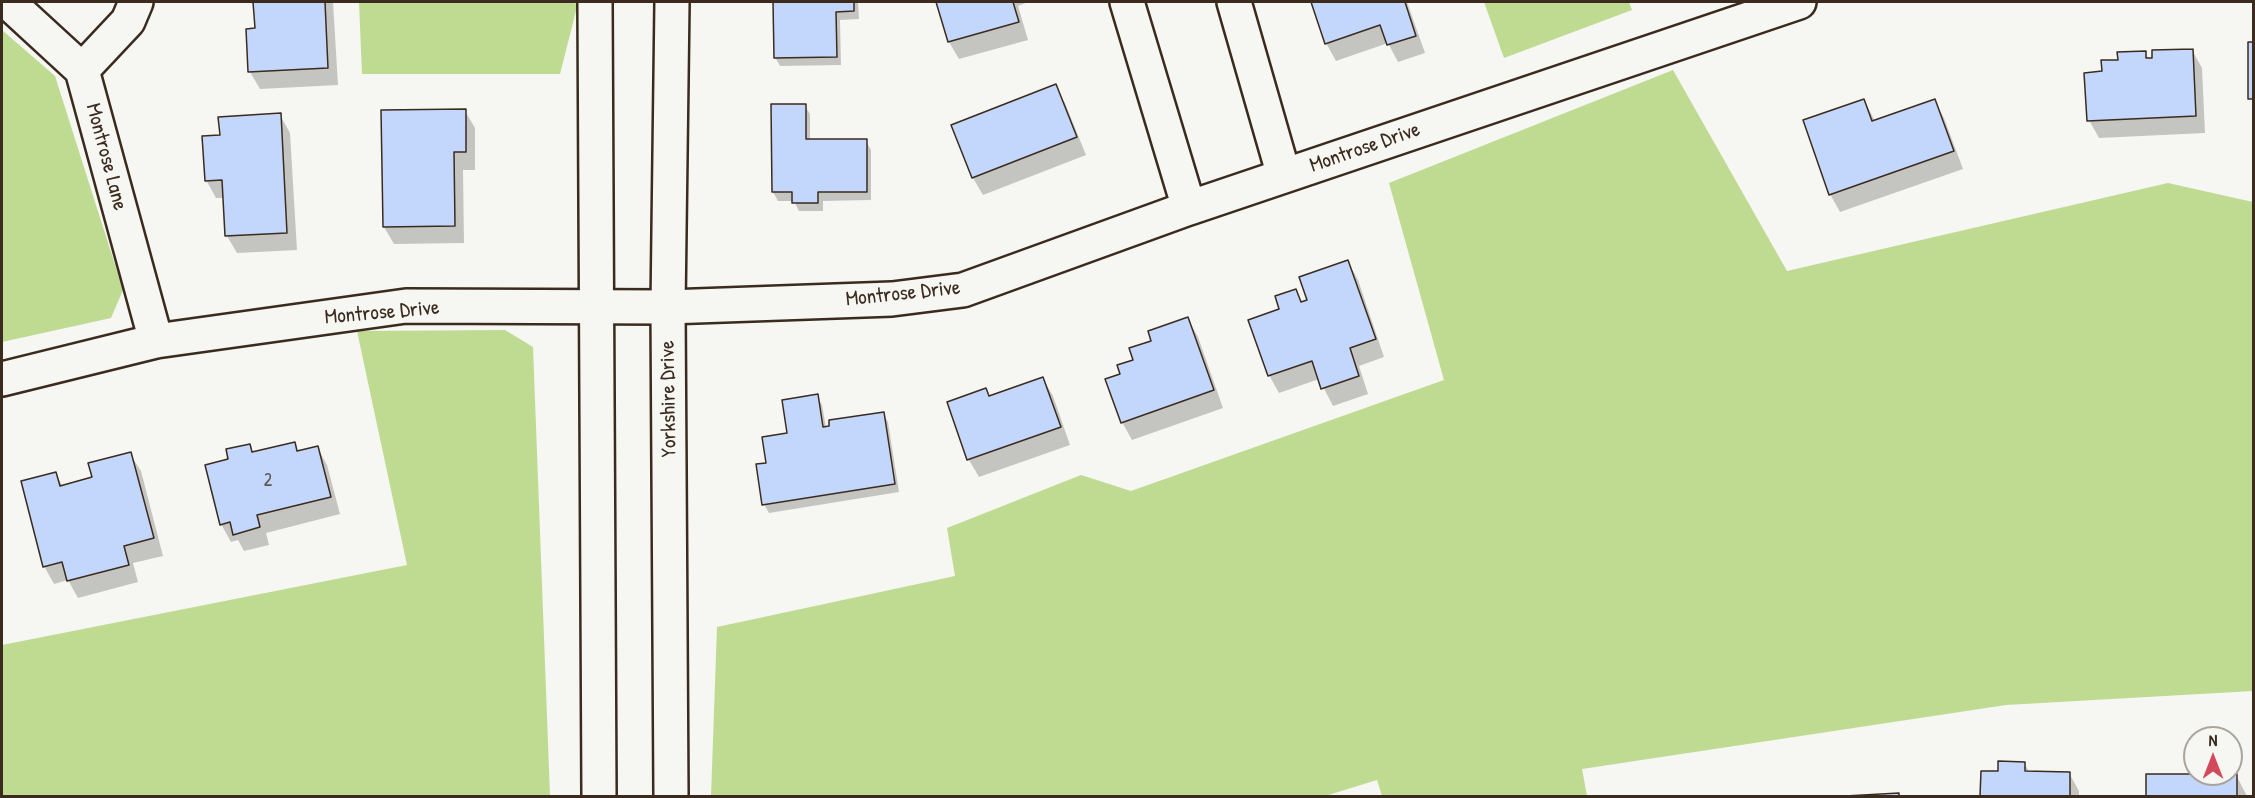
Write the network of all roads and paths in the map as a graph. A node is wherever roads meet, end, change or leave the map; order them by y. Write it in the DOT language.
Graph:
graph roads {
  1 [pos="8,2"];
  2 [pos="136,2"];
  3 [pos="595,2"];
  4 [pos="672,2"];
  5 [pos="1127,2"];
  6 [pos="1234,2"];
  7 [pos="1799,2"];
  8 [pos="82,70"];
  9 [pos="1284,176"];
  10 [pos="1190,208"];
  11 [pos="668,307"];
  12 [pos="594,309"];
  13 [pos="156,341"];
  14 [pos="2,379"];
  15 [pos="599,796"];
  16 [pos="671,796"];
  1 -- 8 [label="street"];
  2 -- 8 [label="street"];
  3 -- 12 [label="street"];
  4 -- 11 [label="street, Yorkshire Drive"];
  5 -- 10 [label="street"];
  6 -- 9 [label="street"];
  7 -- 9 [label="street, Montrose Drive"];
  8 -- 13 [label="street, Montrose Lane"];
  9 -- 10 [label="street, Montrose Drive"];
  10 -- 11 [label="street, Montrose Drive"];
  11 -- 12 [label="street, Montrose Drive"];
  11 -- 16 [label="street, Yorkshire Drive"];
  12 -- 13 [label="street, Montrose Drive"];
  12 -- 15 [label="street"];
  13 -- 14 [label="street, Montrose Drive"];
}
